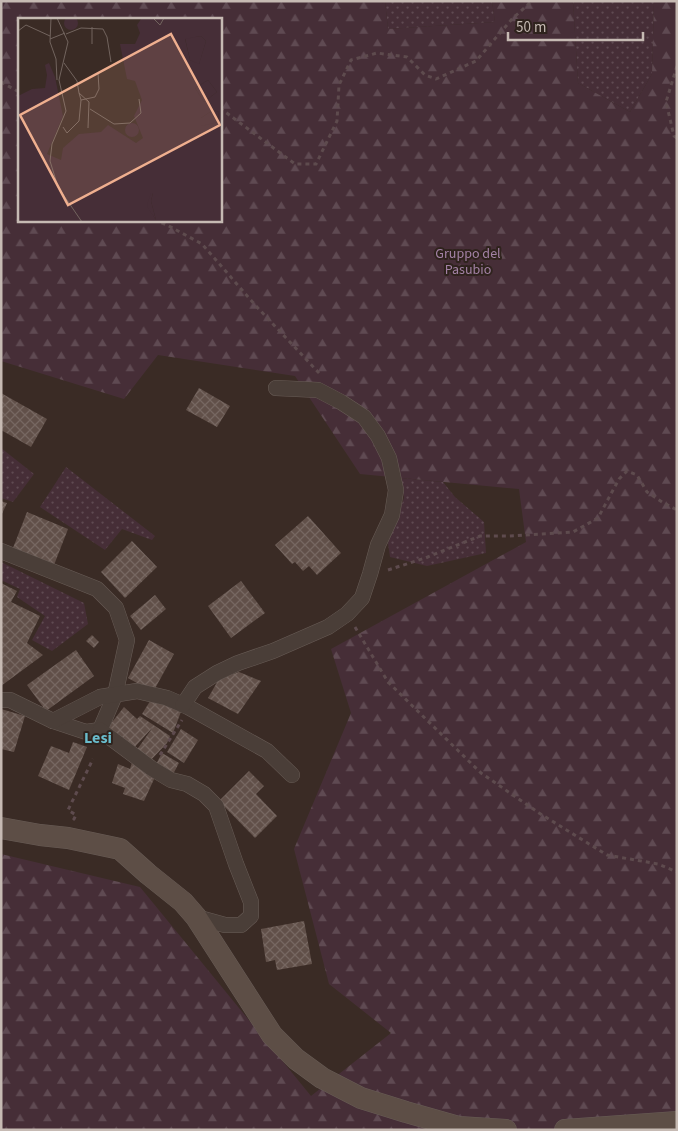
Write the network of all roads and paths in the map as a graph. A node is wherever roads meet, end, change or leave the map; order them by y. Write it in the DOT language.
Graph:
graph roads {
  1 [pos="532,1"];
  2 [pos="677,66"];
  3 [pos="1,82"];
  4 [pos="18,91"];
  5 [pos="221,109"];
  6 [pos="677,138"];
  7 [pos="157,221"];
  8 [pos="323,377"];
  9 [pos="276,388"];
  10 [pos="677,510"];
  11 [pos="1,550"];
  12 [pos="369,579"];
  13 [pos="347,614"];
  14 [pos="115,694"];
  15 [pos="1,700"];
  16 [pos="183,705"];
  17 [pos="53,721"];
  18 [pos="100,730"];
  19 [pos="92,759"];
  20 [pos="151,768"];
  21 [pos="292,775"];
  22 [pos="1,828"];
  23 [pos="40,835"];
  24 [pos="677,872"];
  25 [pos="196,917"];
  26 [pos="677,1122"];
  27 [pos="506,1130"];
  28 [pos="565,1130"];
  1 -- 5 [label="path"];
  2 -- 6 [label="path"];
  3 -- 4 [label="path"];
  7 -- 8 [label="path"];
  9 -- 12 [label="street"];
  10 -- 12 [label="path"];
  11 -- 14 [label="street"];
  12 -- 13 [label="street"];
  13 -- 16 [label="street"];
  13 -- 24 [label="path"];
  14 -- 16 [label="street"];
  14 -- 17 [label="street"];
  14 -- 18 [label="street"];
  15 -- 17 [label="street"];
  16 -- 20 [label="path"];
  16 -- 21 [label="street"];
  17 -- 18 [label="street"];
  18 -- 20 [label="street"];
  19 -- 23 [label="path"];
  20 -- 25 [label="street"];
  22 -- 23 [label="street"];
  23 -- 25 [label="street"];
  25 -- 27 [label="street"];
  26 -- 28 [label="street"];
}
